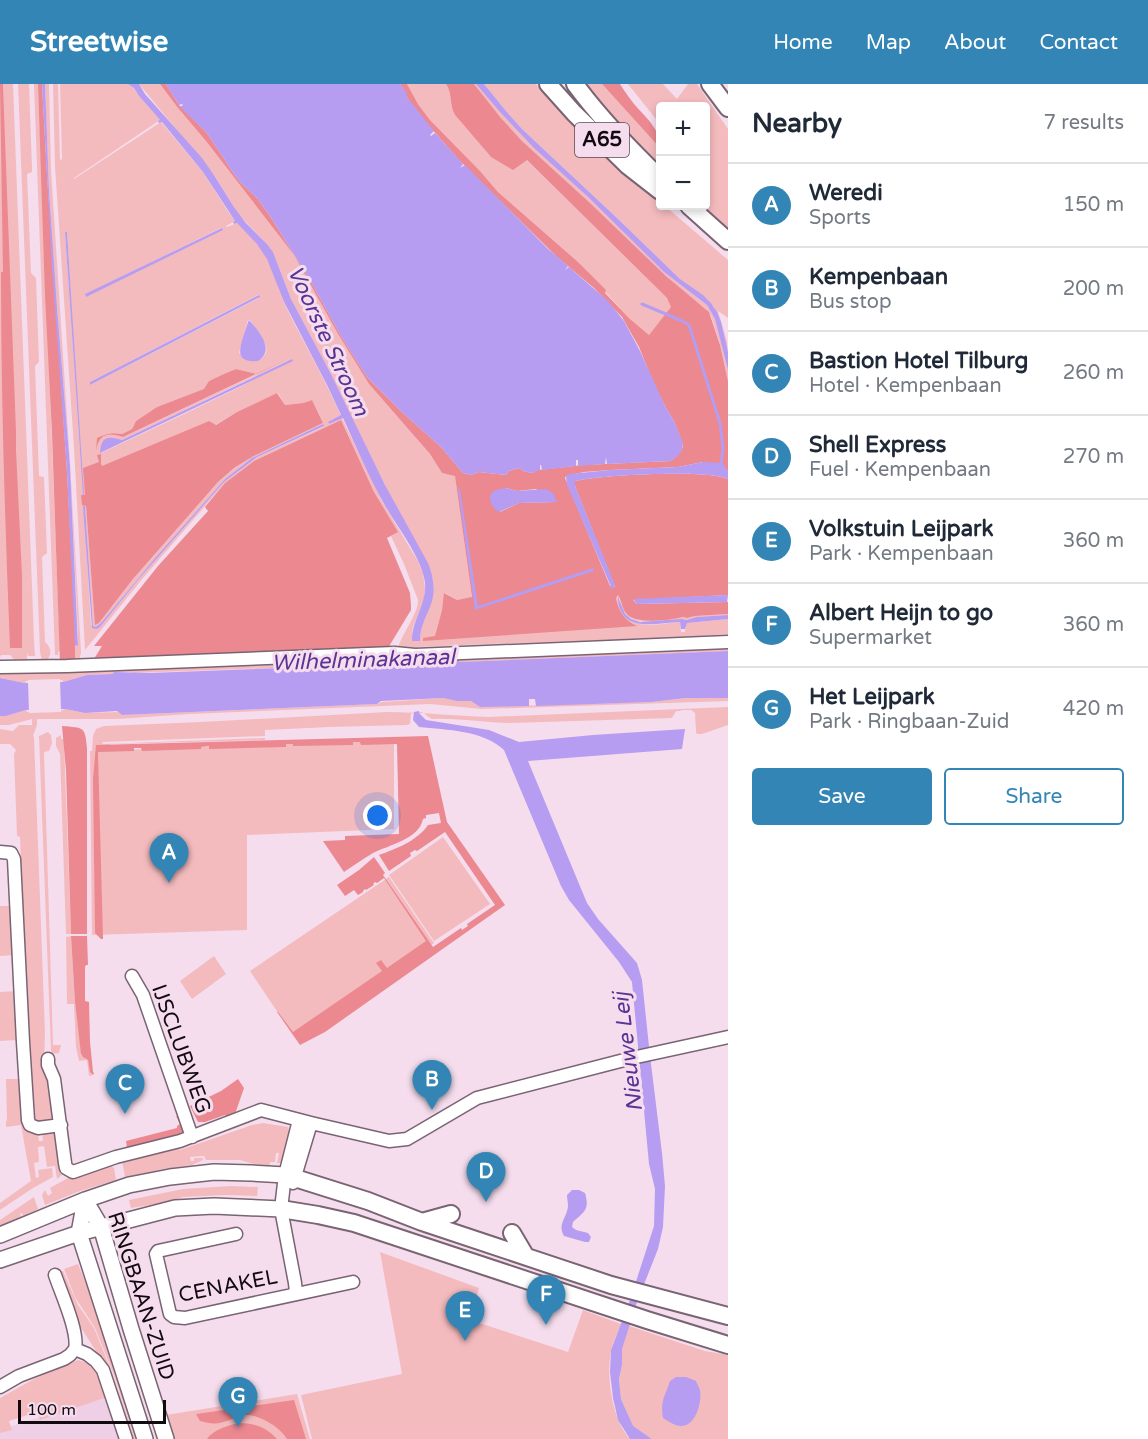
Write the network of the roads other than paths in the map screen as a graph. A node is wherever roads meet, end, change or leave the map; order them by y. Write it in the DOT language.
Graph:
graph roads {
  1 [pos="548,84"];
  2 [pos="575,84"];
  3 [pos="710,84"];
  4 [pos="728,108"];
  5 [pos="656,174"];
  6 [pos="656,188"];
  7 [pos="693,210"];
  8 [pos="728,241"];
  9 [pos="728,642"];
  10 [pos="0,667"];
  11 [pos="6,852"];
  12 [pos="132,976"];
  13 [pos="728,1037"];
  14 [pos="48,1059"];
  15 [pos="305,1122"];
  16 [pos="61,1125"];
  17 [pos="192,1137"];
  18 [pos="290,1177"];
  19 [pos="85,1200"];
  20 [pos="282,1209"];
  21 [pos="451,1214"];
  22 [pos="422,1222"];
  23 [pos="101,1227"];
  24 [pos="79,1233"];
  25 [pos="512,1233"];
  26 [pos="236,1234"];
  27 [pos="0,1235"];
  28 [pos="525,1255"];
  29 [pos="0,1260"];
  30 [pos="485,1266"];
  31 [pos="55,1275"];
  32 [pos="498,1280"];
  33 [pos="353,1282"];
  34 [pos="296,1293"];
  35 [pos="599,1304"];
  36 [pos="572,1305"];
  37 [pos="728,1316"];
  38 [pos="728,1345"];
  39 [pos="75,1349"];
  40 [pos="0,1387"];
  41 [pos="126,1439"];
  42 [pos="145,1439"];
  43 [pos="166,1439"];
  1 -- 6 [label="highway, A65"];
  2 -- 5 [label="highway"];
  3 -- 4 [label="highway"];
  7 -- 8 [label="highway"];
  9 -- 10 [label="street"];
  11 -- 16 [label="street"];
  12 -- 17 [label="street, IJSCLUBWEG"];
  13 -- 15 [label="street"];
  14 -- 16 [label="street"];
  15 -- 17 [label="street"];
  15 -- 18 [label="street"];
  16 -- 17 [label="street"];
  18 -- 19 [label="main road"];
  18 -- 20 [label="street"];
  18 -- 22 [label="highway"];
  19 -- 23 [label="main road, RINGBAAN-ZUID"];
  19 -- 24 [label="main road, RINGBAAN-ZUID"];
  19 -- 27 [label="main road"];
  20 -- 23 [label="main road"];
  20 -- 30 [label="highway"];
  20 -- 34 [label="street, CENAKEL"];
  21 -- 22 [label="highway"];
  22 -- 28 [label="highway"];
  23 -- 24 [label="main road"];
  23 -- 43 [label="main road, RINGBAAN-ZUID"];
  24 -- 29 [label="main road"];
  24 -- 42 [label="main road, RINGBAAN-ZUID"];
  25 -- 28 [label="highway"];
  26 -- 34 [label="street, CENAKEL"];
  28 -- 37 [label="highway"];
  30 -- 32 [label="highway"];
  30 -- 35 [label="highway"];
  31 -- 39 [label="street"];
  33 -- 34 [label="street, CENAKEL"];
  35 -- 36 [label="highway"];
  35 -- 38 [label="highway"];
  39 -- 40 [label="street"];
  39 -- 41 [label="street"];
}
